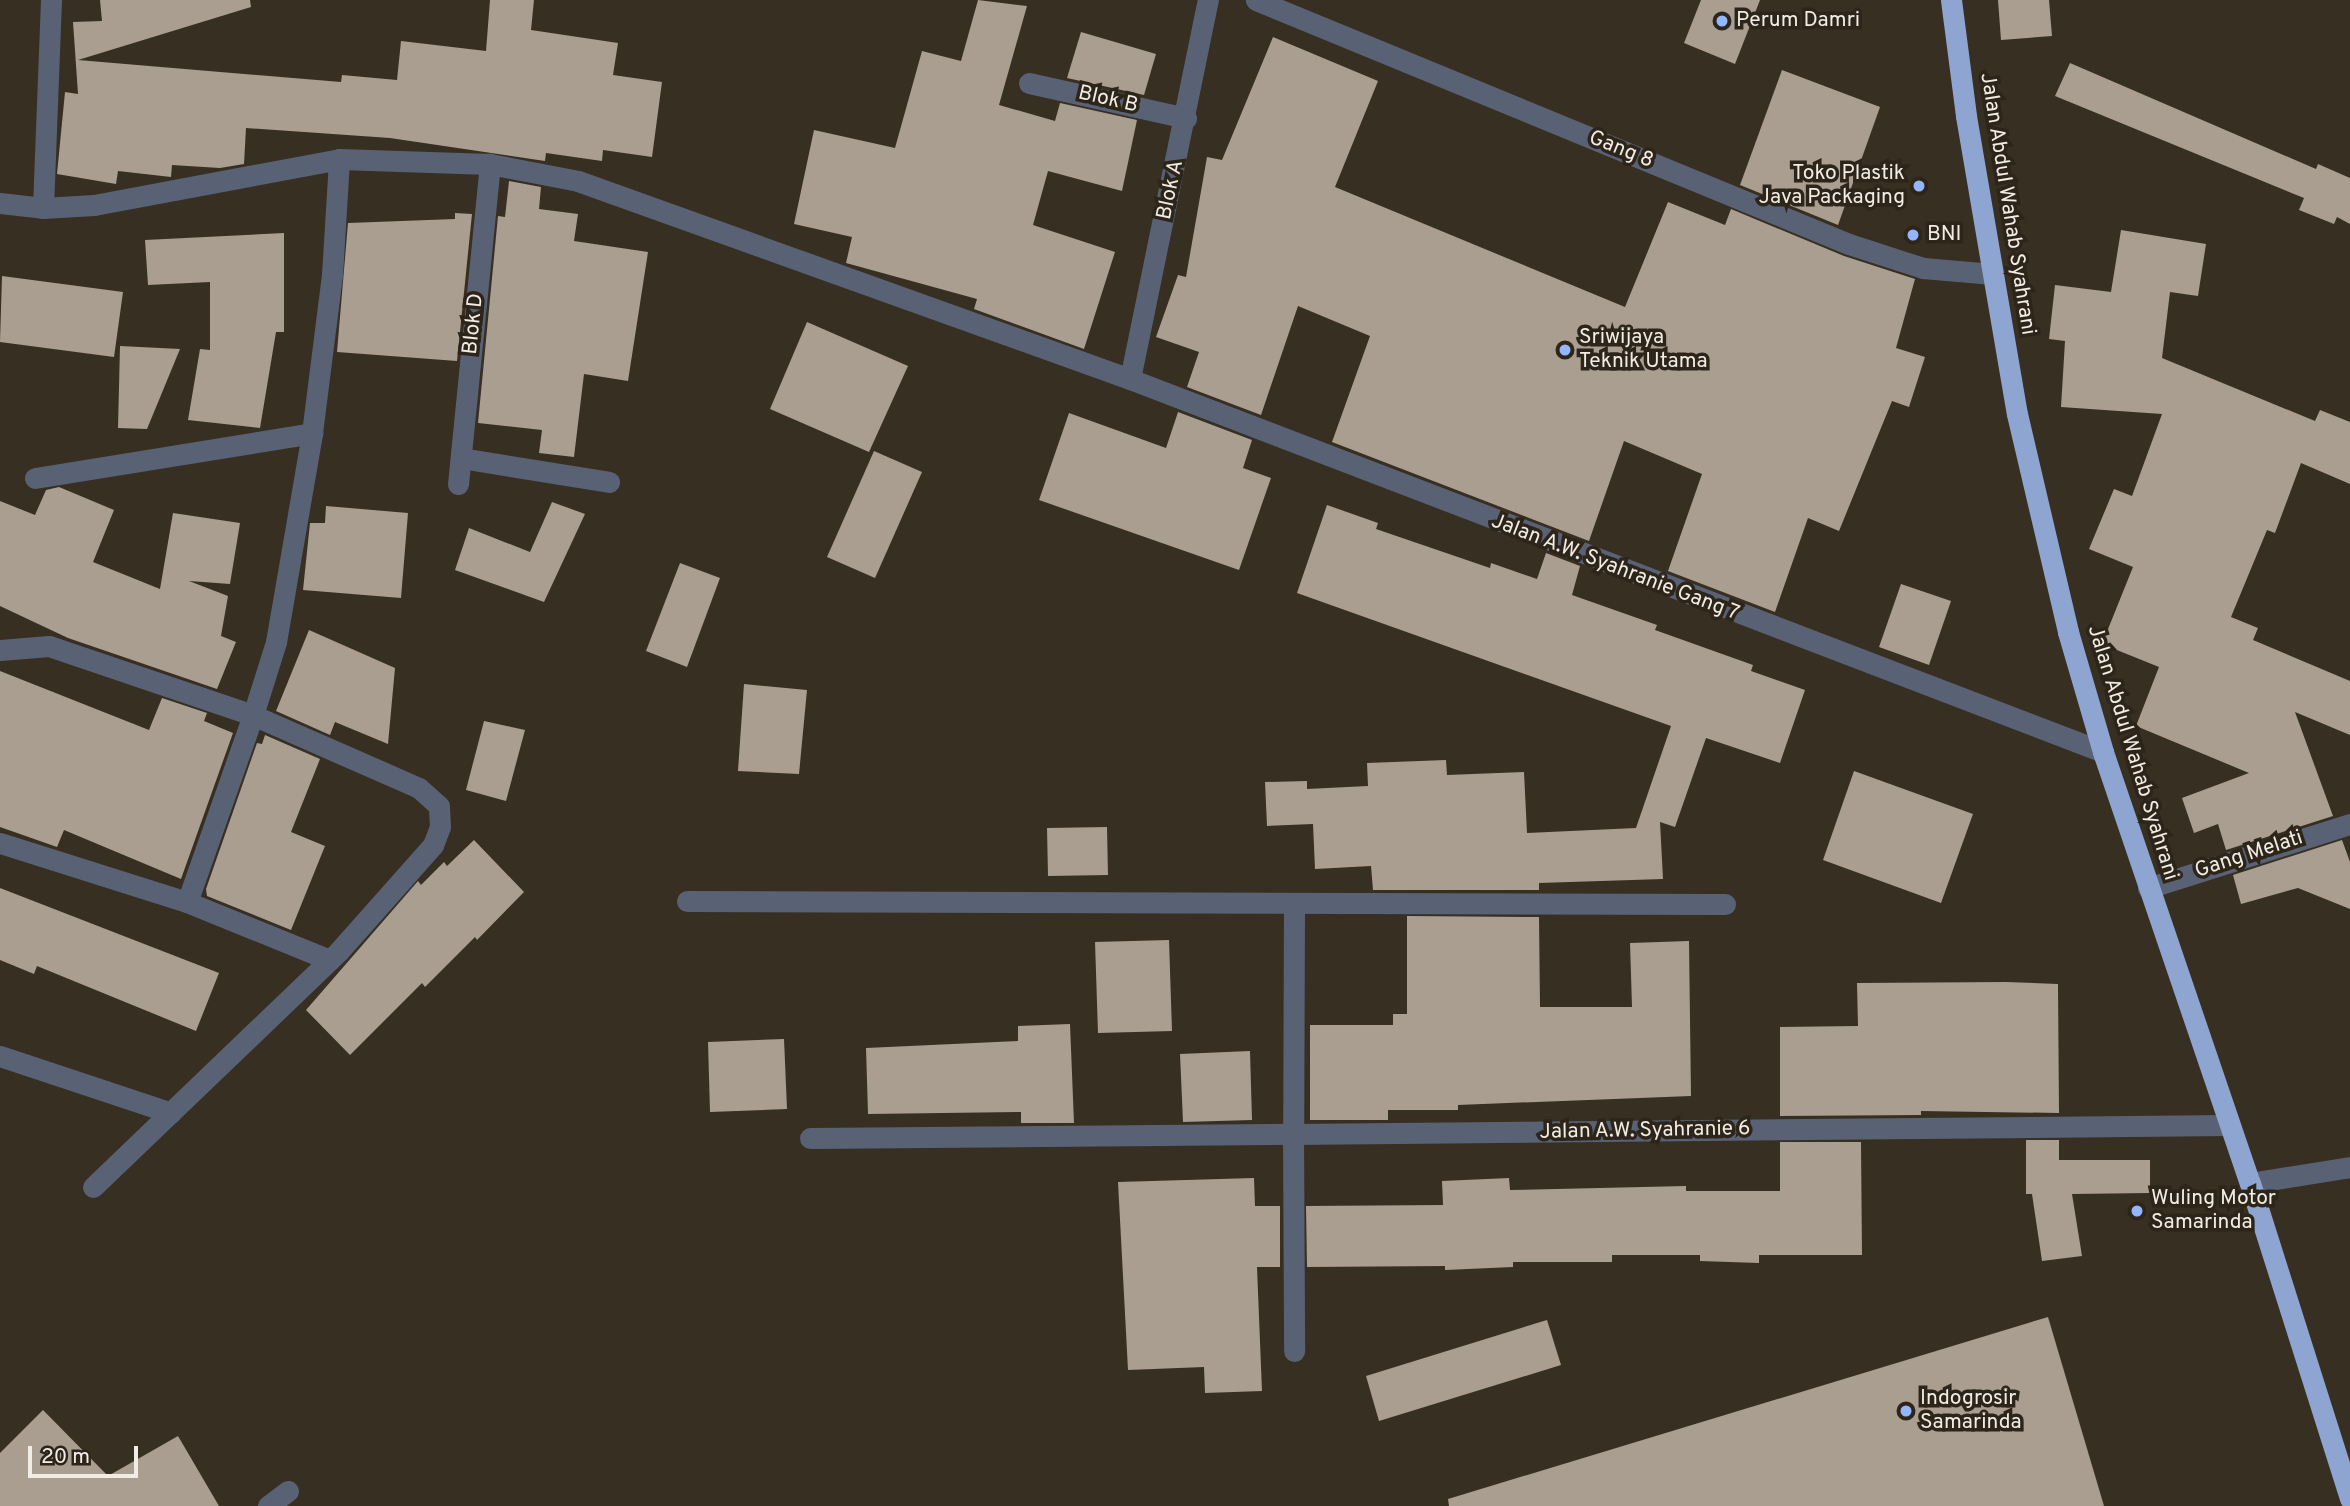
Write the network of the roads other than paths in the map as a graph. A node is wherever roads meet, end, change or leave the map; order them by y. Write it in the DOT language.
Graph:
graph roads {
  1 [pos="51,0"];
  2 [pos="1208,0"];
  3 [pos="1256,0"];
  4 [pos="1951,0"];
  5 [pos="1029,83"];
  6 [pos="1186,118"];
  7 [pos="339,159"];
  8 [pos="490,164"];
  9 [pos="0,203"];
  10 [pos="43,208"];
  11 [pos="1993,274"];
  12 [pos="1130,379"];
  13 [pos="312,433"];
  14 [pos="461,458"];
  15 [pos="36,478"];
  16 [pos="609,482"];
  17 [pos="458,484"];
  18 [pos="0,650"];
  19 [pos="253,715"];
  20 [pos="2103,752"];
  21 [pos="2350,824"];
  22 [pos="0,843"];
  23 [pos="2148,888"];
  24 [pos="687,901"];
  25 [pos="187,902"];
  26 [pos="1294,904"];
  27 [pos="1725,904"];
  28 [pos="330,960"];
  29 [pos="0,1056"];
  30 [pos="171,1113"];
  31 [pos="2227,1125"];
  32 [pos="1293,1134"];
  33 [pos="810,1138"];
  34 [pos="2350,1167"];
  35 [pos="2249,1183"];
  36 [pos="93,1187"];
  37 [pos="1294,1351"];
  38 [pos="288,1491"];
  39 [pos="2350,1499"];
  40 [pos="268,1506"];
  1 -- 10 [label="street"];
  2 -- 6 [label="street, Blok A"];
  3 -- 11 [label="street, Gang 8"];
  4 -- 11 [label="highway, Jalan Abdul Wahab Syahrani"];
  5 -- 6 [label="street, Blok B"];
  6 -- 12 [label="street, Blok A"];
  7 -- 8 [label="street, Jalan A.W. Syahranie Gang 7"];
  7 -- 10 [label="street, Jalan A.W. Syahranie Gang 7"];
  7 -- 13 [label="street"];
  8 -- 12 [label="street, Jalan A.W. Syahranie Gang 7"];
  8 -- 14 [label="street, Blok D"];
  9 -- 10 [label="street, Jalan A.W. Syahranie Gang 7"];
  11 -- 20 [label="highway, Jalan Abdul Wahab Syahrani"];
  12 -- 20 [label="street, Jalan A.W. Syahranie Gang 7"];
  13 -- 15 [label="street"];
  13 -- 19 [label="street"];
  14 -- 16 [label="street"];
  14 -- 17 [label="street, Blok D"];
  18 -- 19 [label="street"];
  19 -- 25 [label="street"];
  19 -- 28 [label="street"];
  20 -- 23 [label="highway, Jalan Abdul Wahab Syahrani"];
  21 -- 23 [label="street, Gang Melati"];
  22 -- 25 [label="street"];
  23 -- 31 [label="highway, Jalan Abdul Wahab Syahrani"];
  24 -- 26 [label="street"];
  25 -- 28 [label="street"];
  26 -- 27 [label="street"];
  26 -- 32 [label="street"];
  28 -- 30 [label="street"];
  29 -- 30 [label="street"];
  30 -- 36 [label="street"];
  31 -- 32 [label="street, Jalan A.W. Syahranie 6"];
  31 -- 35 [label="highway, Jalan Abdul Wahab Syahrani"];
  32 -- 33 [label="street, Jalan A.W. Syahranie 6"];
  32 -- 37 [label="street"];
  34 -- 35 [label="street"];
  35 -- 39 [label="highway, Jalan Abdul Wahab Syahrani"];
  38 -- 40 [label="street"];
}
